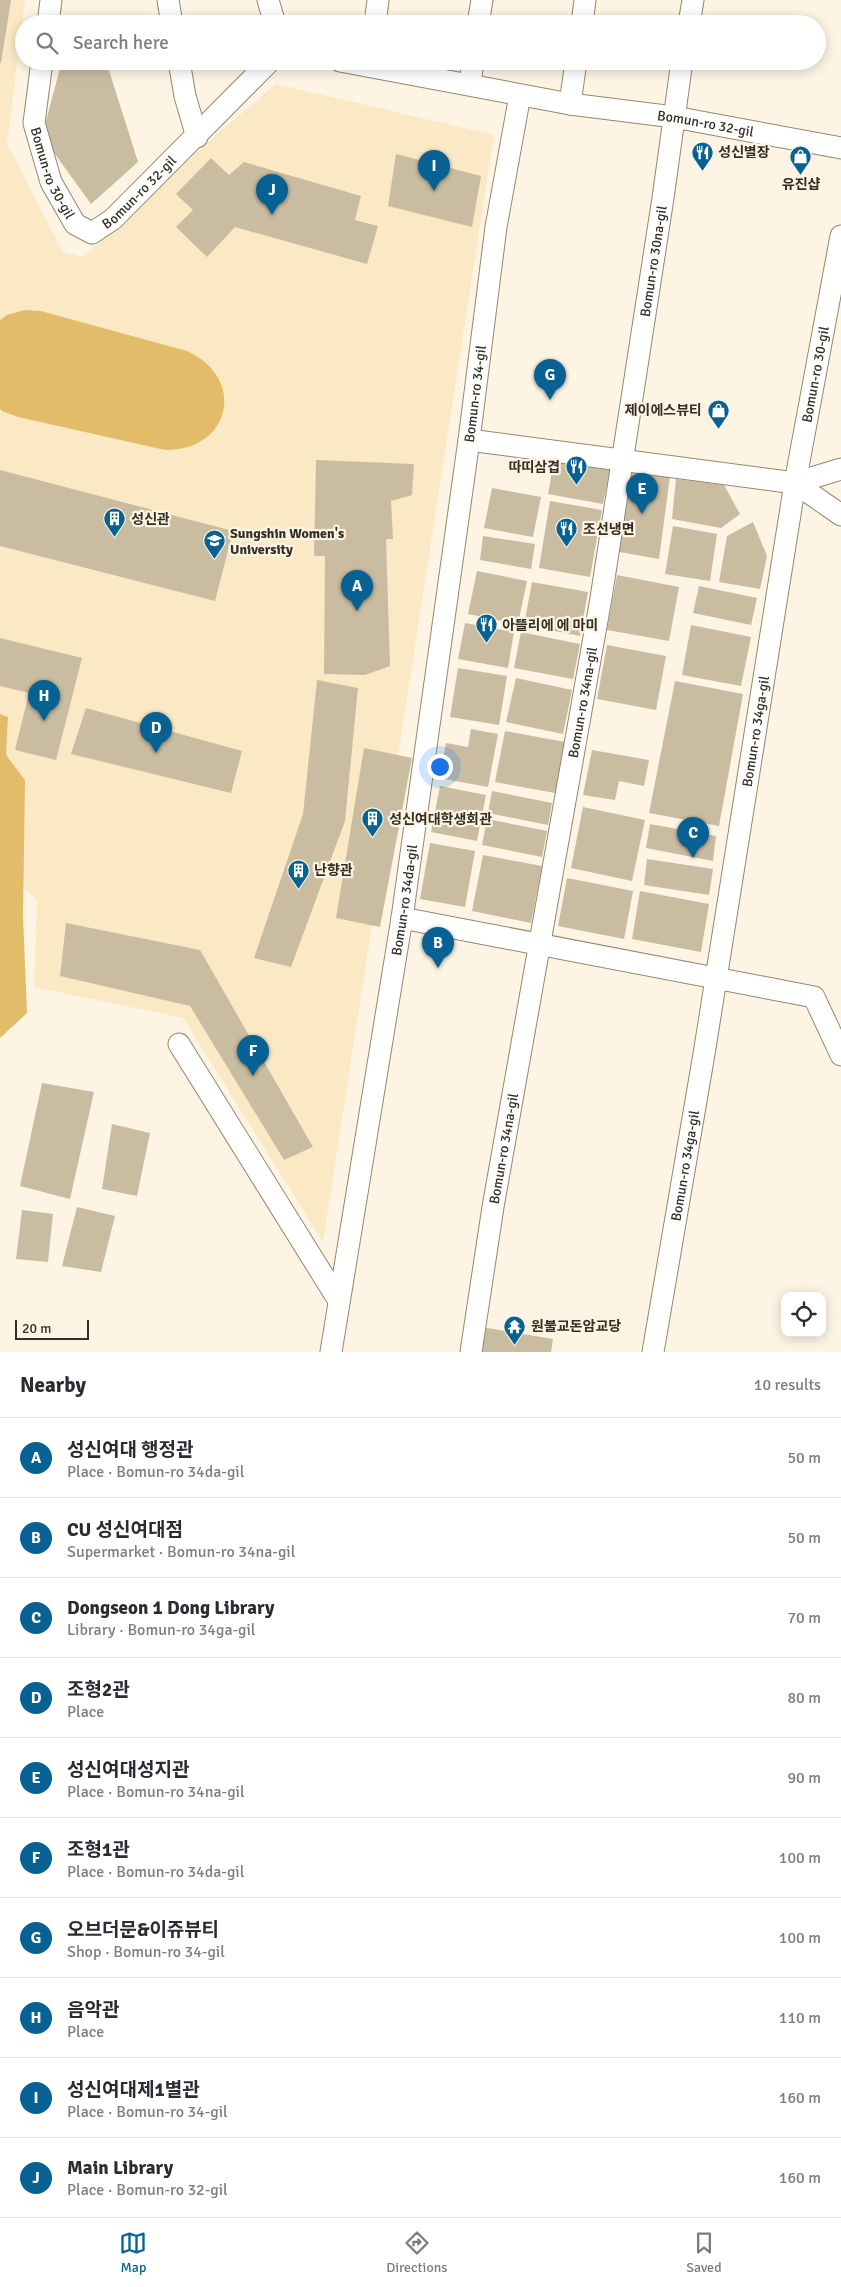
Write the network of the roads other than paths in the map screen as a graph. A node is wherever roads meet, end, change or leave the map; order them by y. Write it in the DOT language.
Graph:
graph roads {
  1 [pos="51,0"];
  2 [pos="168,0"];
  3 [pos="268,0"];
  4 [pos="378,0"];
  5 [pos="482,0"];
  6 [pos="585,0"];
  7 [pos="693,0"];
  8 [pos="49,15"];
  9 [pos="170,15"];
  10 [pos="272,15"];
  11 [pos="376,15"];
  12 [pos="480,15"];
  13 [pos="583,15"];
  14 [pos="690,15"];
  15 [pos="41,70"];
  16 [pos="181,70"];
  17 [pos="261,70"];
  18 [pos="401,70"];
  19 [pos="472,70"];
  20 [pos="575,70"];
  21 [pos="681,70"];
  22 [pos="470,84"];
  23 [pos="520,95"];
  24 [pos="570,104"];
  25 [pos="674,117"];
  26 [pos="197,137"];
  27 [pos="841,148"];
  28 [pos="75,224"];
  29 [pos="841,236"];
  30 [pos="836,297"];
  31 [pos="469,440"];
  32 [pos="621,460"];
  33 [pos="841,469"];
  34 [pos="795,483"];
  35 [pos="841,515"];
  36 [pos="402,918"];
  37 [pos="539,946"];
  38 [pos="716,980"];
  39 [pos="179,1044"];
  40 [pos="841,1055"];
  41 [pos="339,1301"];
  42 [pos="331,1352"];
  43 [pos="471,1352"];
  44 [pos="653,1352"];
  1 -- 8 [label="street"];
  2 -- 9 [label="street"];
  3 -- 10 [label="street"];
  4 -- 11 [label="street"];
  5 -- 12 [label="street"];
  6 -- 13 [label="street"];
  7 -- 14 [label="street"];
  15 -- 28 [label="street, Bomun-ro 30-gil"];
  16 -- 26 [label="street"];
  17 -- 26 [label="street, Bomun-ro 32-gil"];
  18 -- 22 [label="street, Bomun-ro 32-gil"];
  19 -- 22 [label="street"];
  20 -- 24 [label="street"];
  21 -- 25 [label="street, Bomun-ro 30na-gil"];
  22 -- 23 [label="street, Bomun-ro 32-gil"];
  23 -- 24 [label="street, Bomun-ro 32-gil"];
  23 -- 31 [label="street, Bomun-ro 34-gil"];
  24 -- 25 [label="street, Bomun-ro 32-gil"];
  25 -- 27 [label="street, Bomun-ro 32-gil"];
  25 -- 32 [label="street, Bomun-ro 30na-gil"];
  26 -- 28 [label="street, Bomun-ro 32-gil"];
  29 -- 30 [label="street, Bomun-ro 30-gil"];
  30 -- 34 [label="street, Bomun-ro 30-gil"];
  31 -- 32 [label="street, Bomun-ro 34-gil"];
  31 -- 36 [label="street, Bomun-ro 34da-gil"];
  32 -- 34 [label="street, Bomun-ro 34-gil"];
  32 -- 37 [label="street, Bomun-ro 34na-gil"];
  33 -- 34 [label="street, Bomun-ro 34-gil"];
  34 -- 35 [label="street"];
  34 -- 38 [label="street, Bomun-ro 34ga-gil"];
  36 -- 37 [label="street"];
  36 -- 41 [label="street, Bomun-ro 34da-gil"];
  37 -- 38 [label="street"];
  37 -- 43 [label="street, Bomun-ro 34na-gil"];
  38 -- 40 [label="street"];
  38 -- 44 [label="street, Bomun-ro 34ga-gil"];
  39 -- 41 [label="street"];
  41 -- 42 [label="street, Bomun-ro 34da-gil"];
}
